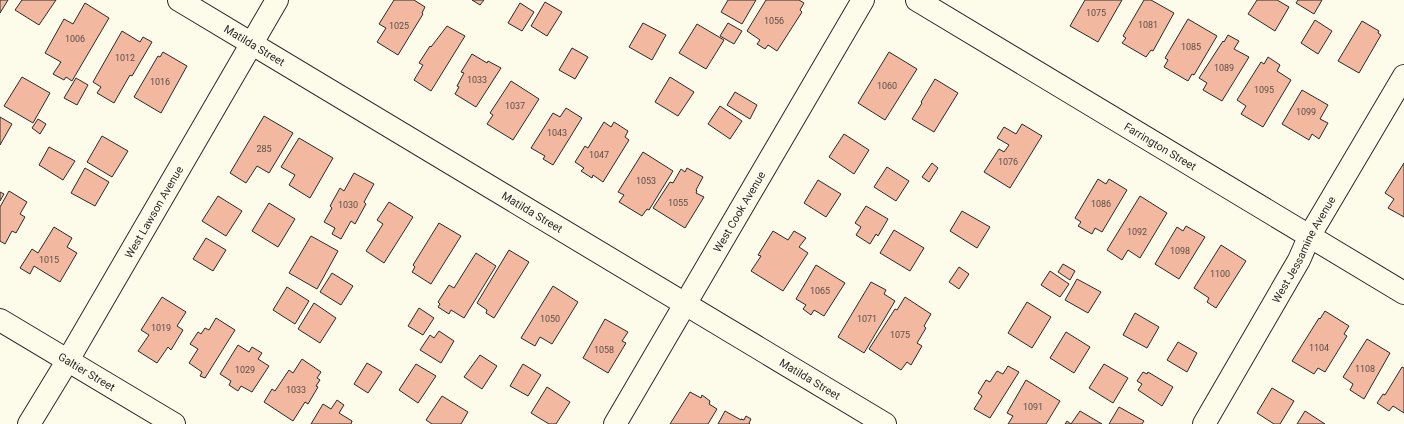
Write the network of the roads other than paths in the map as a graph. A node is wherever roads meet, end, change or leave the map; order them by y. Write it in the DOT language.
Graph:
graph roads {
  1 [pos="179,0"];
  2 [pos="276,0"];
  3 [pos="863,0"];
  4 [pos="917,0"];
  5 [pos="251,44"];
  6 [pos="1404,76"];
  7 [pos="1310,235"];
  8 [pos="1404,293"];
  9 [pos="685,304"];
  10 [pos="0,320"];
  11 [pos="68,360"];
  12 [pos="29,424"];
  13 [pos="174,424"];
  14 [pos="615,424"];
  15 [pos="885,424"];
  16 [pos="1204,424"];
  1 -- 5 [label="street, Matilda Street"];
  2 -- 5 [label="street, West Lawson Avenue"];
  3 -- 9 [label="street, West Cook Avenue"];
  4 -- 7 [label="street, Farrington Street"];
  5 -- 9 [label="street, Matilda Street"];
  5 -- 11 [label="street, West Lawson Avenue"];
  6 -- 7 [label="street, West Jessamine Avenue"];
  7 -- 8 [label="street, Farrington Street"];
  7 -- 16 [label="street, West Jessamine Avenue"];
  9 -- 14 [label="street, West Cook Avenue"];
  9 -- 15 [label="street, Matilda Street"];
  10 -- 11 [label="street, Galtier Street"];
  11 -- 12 [label="street, West Lawson Avenue"];
  11 -- 13 [label="street, Galtier Street"];
}
